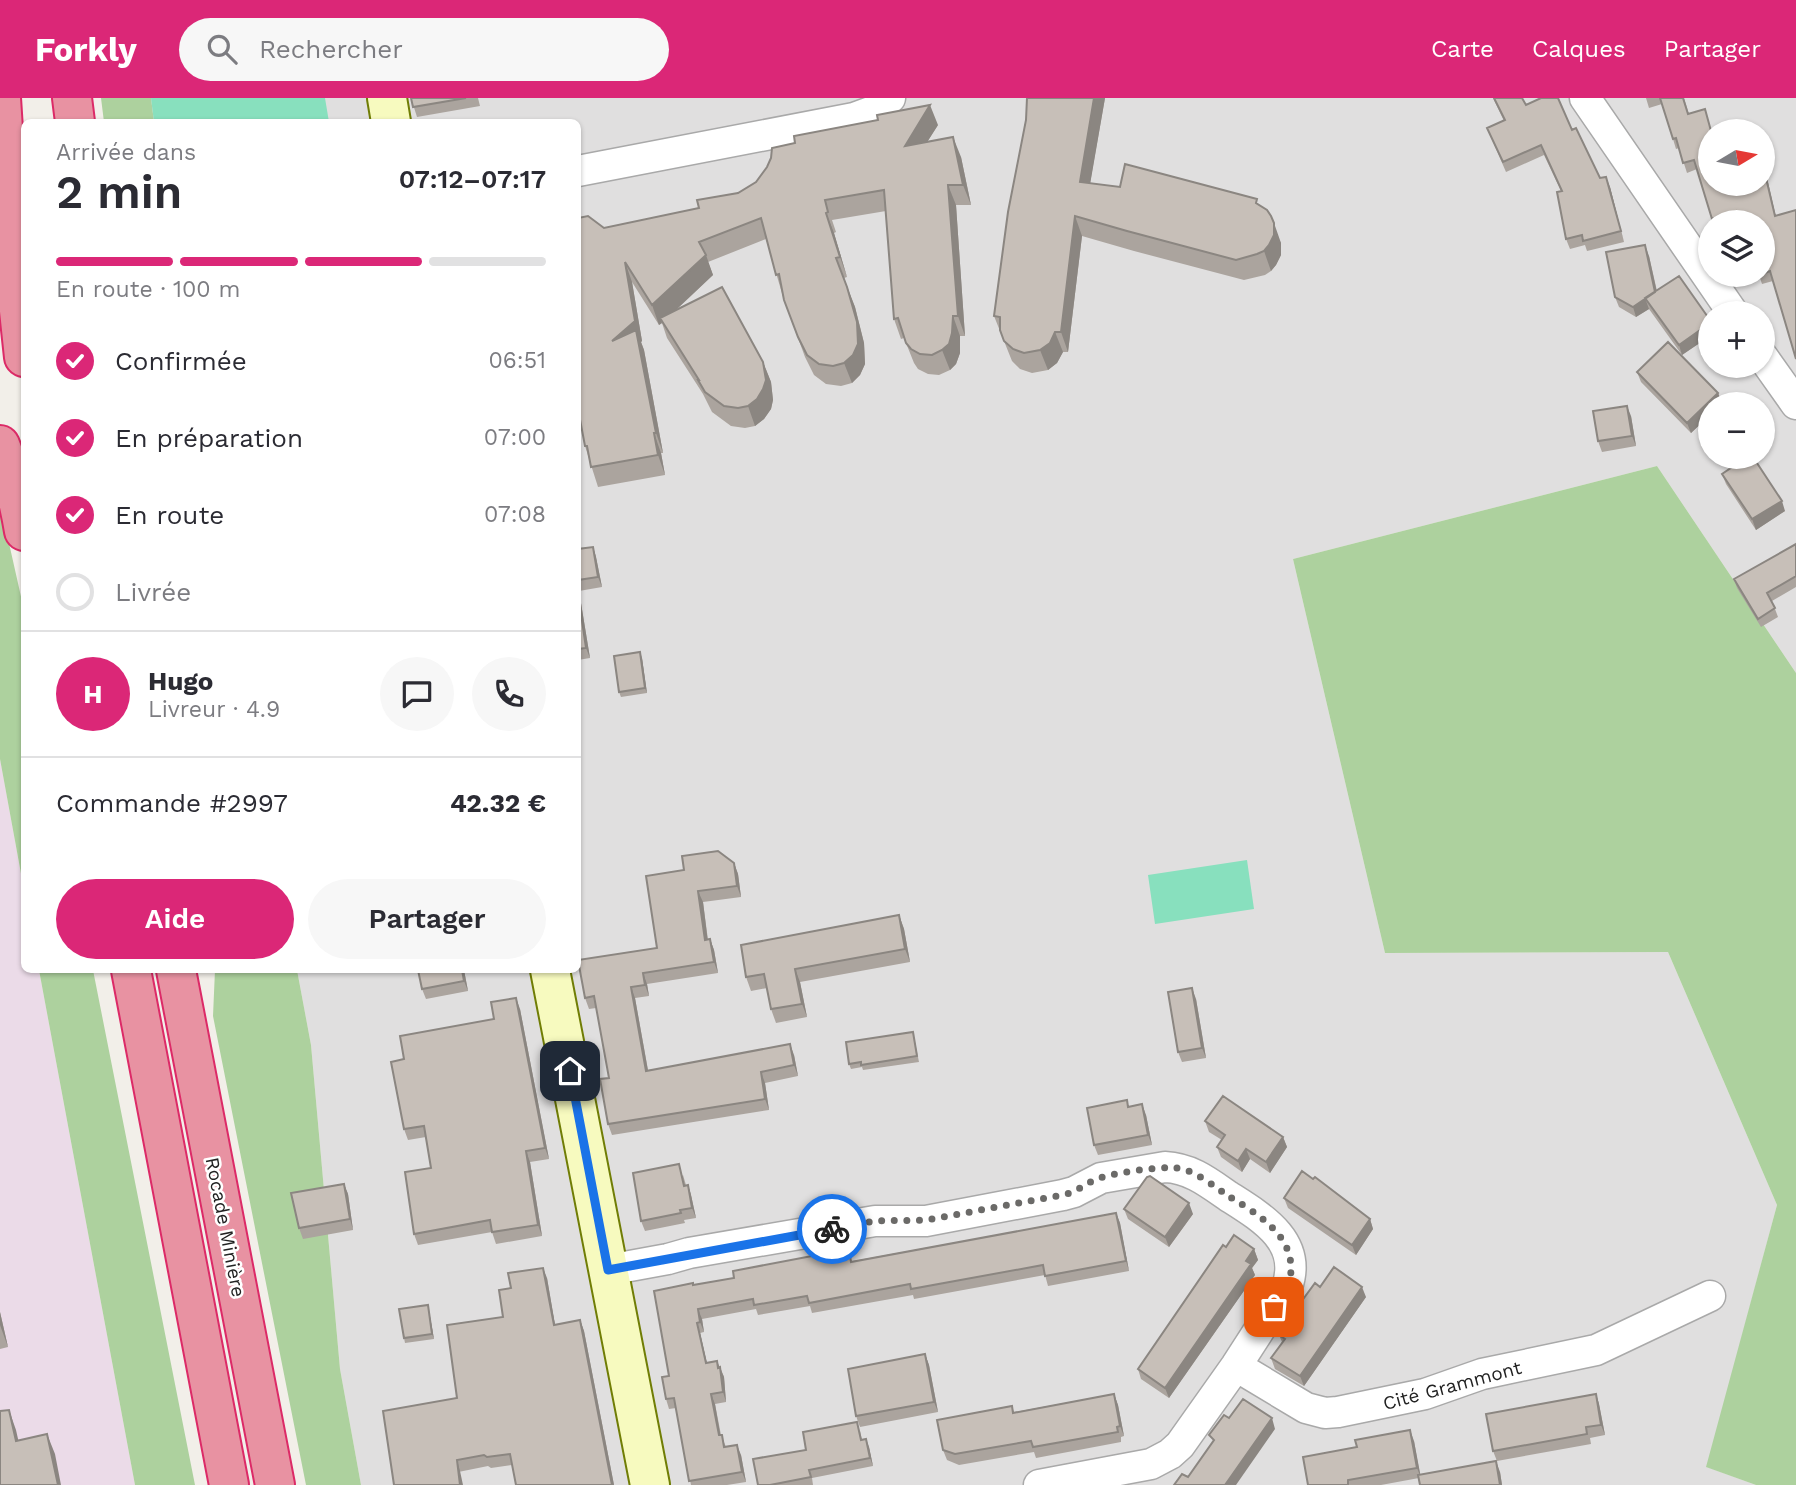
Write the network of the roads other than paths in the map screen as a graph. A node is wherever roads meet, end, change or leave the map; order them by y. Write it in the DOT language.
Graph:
graph roads {
  1 [pos="1,98"];
  2 [pos="46,98"];
  3 [pos="72,98"];
  4 [pos="366,98"];
  5 [pos="387,98"];
  6 [pos="890,98"];
  7 [pos="1585,98"];
  8 [pos="48,119"];
  9 [pos="75,119"];
  10 [pos="364,119"];
  11 [pos="390,119"];
  12 [pos="581,170"];
  13 [pos="1725,301"];
  14 [pos="21,329"];
  15 [pos="1775,374"];
  16 [pos="1796,404"];
  17 [pos="0,445"];
  18 [pos="21,514"];
  19 [pos="132,973"];
  20 [pos="177,973"];
  21 [pos="552,973"];
  22 [pos="608,1270"];
  23 [pos="1710,1296"];
  24 [pos="1236,1366"];
  25 [pos="229,1485"];
  26 [pos="275,1485"];
  27 [pos="650,1485"];
  28 [pos="1039,1485"];
  1 -- 14 [label="highway"];
  2 -- 8 [label="highway"];
  3 -- 9 [label="highway"];
  4 -- 10 [label="street"];
  5 -- 11 [label="street"];
  6 -- 12 [label="street"];
  7 -- 13 [label="street"];
  15 -- 16 [label="street"];
  17 -- 18 [label="highway"];
  19 -- 25 [label="highway"];
  20 -- 26 [label="highway, Rocade Minière"];
  21 -- 22 [label="street"];
  22 -- 24 [label="street"];
  22 -- 27 [label="street"];
  23 -- 24 [label="street, Cité Grammont"];
  24 -- 28 [label="street"];
}
